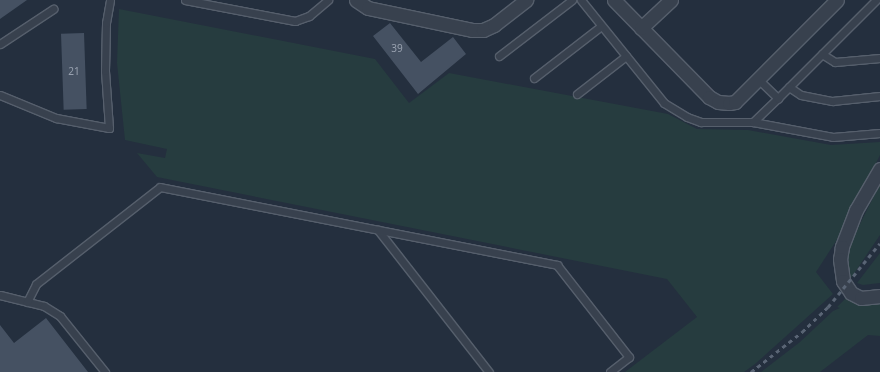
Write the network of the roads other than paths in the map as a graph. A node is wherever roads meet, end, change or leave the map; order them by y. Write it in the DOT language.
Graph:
graph roads {
  1 [pos="110,0"];
  2 [pos="185,0"];
  3 [pos="328,0"];
  4 [pos="356,0"];
  5 [pos="526,0"];
  6 [pos="572,0"];
  7 [pos="581,0"];
  8 [pos="614,0"];
  9 [pos="671,0"];
  10 [pos="837,0"];
  11 [pos="876,0"];
  12 [pos="53,9"];
  13 [pos="601,26"];
  14 [pos="641,28"];
  15 [pos="0,44"];
  16 [pos="822,54"];
  17 [pos="499,56"];
  18 [pos="626,56"];
  19 [pos="880,58"];
  20 [pos="534,78"];
  21 [pos="758,79"];
  22 [pos="789,87"];
  23 [pos="576,94"];
  24 [pos="0,95"];
  25 [pos="880,96"];
  26 [pos="778,98"];
  27 [pos="753,122"];
  28 [pos="880,133"];
  29 [pos="880,169"];
  30 [pos="378,230"];
  31 [pos="0,295"];
  32 [pos="880,296"];
  33 [pos="27,302"];
  34 [pos="105,372"];
  35 [pos="489,372"];
  36 [pos="610,372"];
  1 -- 24 [label="lane"];
  2 -- 3 [label="lane"];
  4 -- 5 [label="street"];
  6 -- 17 [label="lane"];
  7 -- 13 [label="lane"];
  8 -- 14 [label="street"];
  9 -- 14 [label="street"];
  10 -- 21 [label="street"];
  11 -- 16 [label="lane"];
  12 -- 15 [label="lane"];
  13 -- 18 [label="lane"];
  13 -- 20 [label="lane"];
  14 -- 21 [label="street"];
  16 -- 19 [label="lane"];
  16 -- 22 [label="lane"];
  18 -- 23 [label="lane"];
  18 -- 27 [label="lane"];
  21 -- 26 [label="lane"];
  22 -- 25 [label="lane"];
  22 -- 26 [label="lane"];
  26 -- 27 [label="lane"];
  27 -- 28 [label="lane"];
  29 -- 32 [label="street"];
  30 -- 33 [label="lane"];
  30 -- 35 [label="lane"];
  30 -- 36 [label="lane"];
  31 -- 33 [label="lane"];
  33 -- 34 [label="lane"];
}
